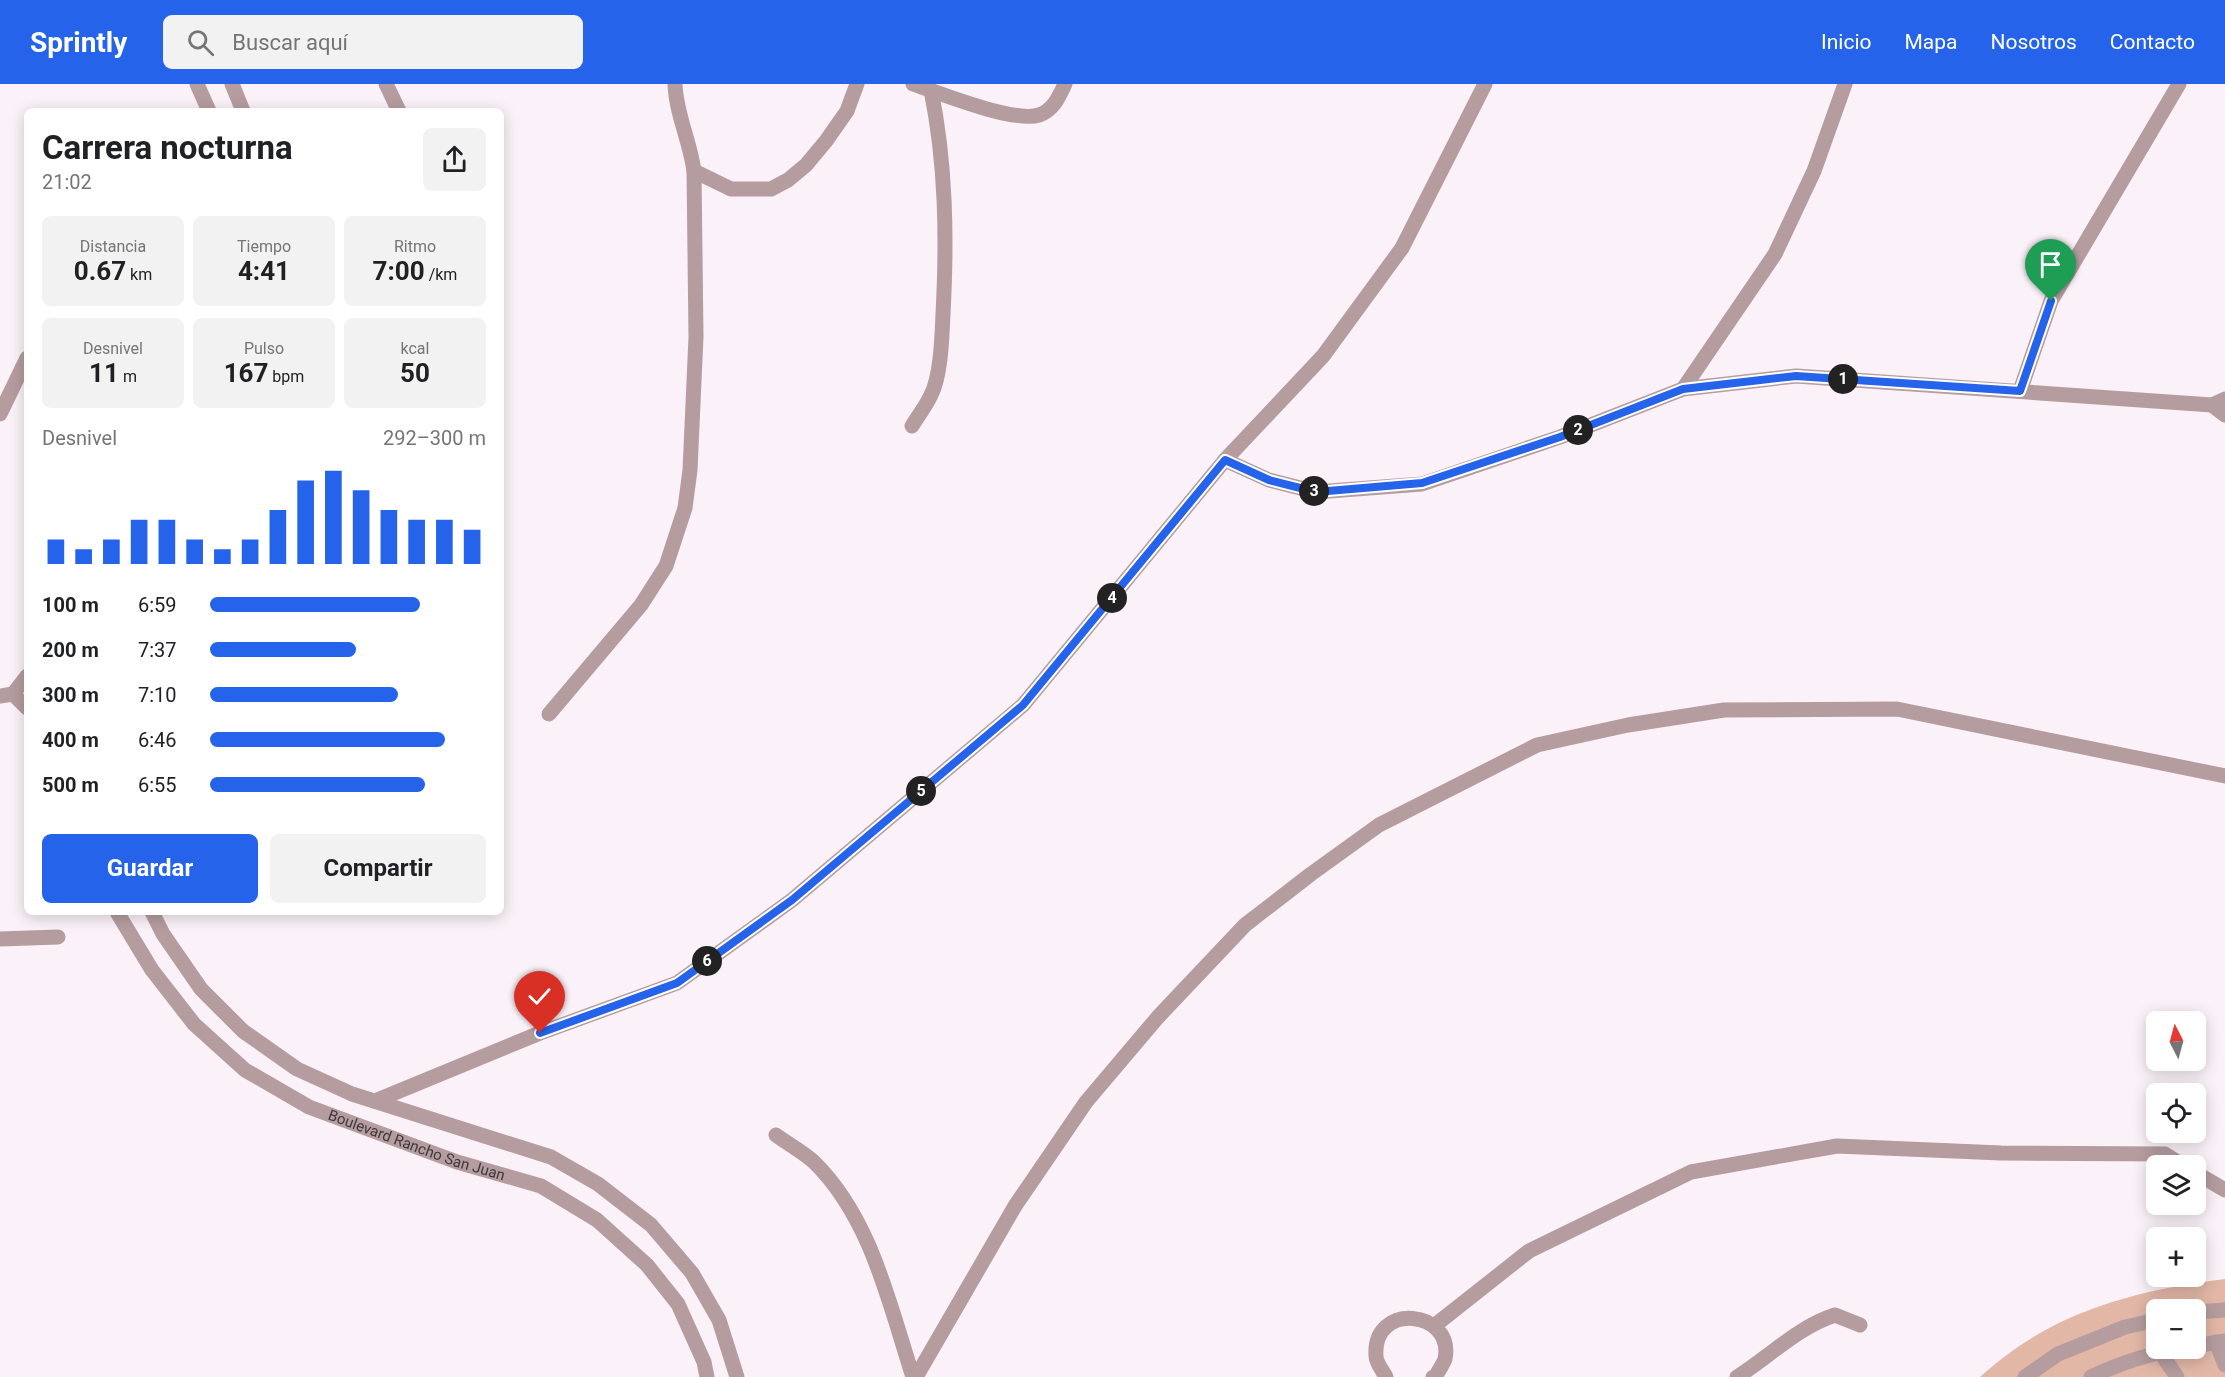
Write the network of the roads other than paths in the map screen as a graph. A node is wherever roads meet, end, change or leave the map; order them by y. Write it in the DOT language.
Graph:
graph roads {
  1 [pos="197,84"];
  2 [pos="232,84"];
  3 [pos="386,84"];
  4 [pos="675,84"];
  5 [pos="857,84"];
  6 [pos="913,84"];
  7 [pos="1065,84"];
  8 [pos="1485,84"];
  9 [pos="1845,84"];
  10 [pos="2180,84"];
  11 [pos="931,90"];
  12 [pos="208,108"];
  13 [pos="242,108"];
  14 [pos="398,108"];
  15 [pos="694,171"];
  16 [pos="24,364"];
  17 [pos="1683,389"];
  18 [pos="2020,391"];
  19 [pos="2219,402"];
  20 [pos="0,414"];
  21 [pos="2225,415"];
  22 [pos="912,426"];
  23 [pos="1225,460"];
  24 [pos="24,679"];
  25 [pos="6,695"];
  26 [pos="24,706"];
  27 [pos="549,714"];
  28 [pos="2225,776"];
  29 [pos="119,915"];
  30 [pos="154,915"];
  31 [pos="58,937"];
  32 [pos="0,939"];
  33 [pos="375,1101"];
  34 [pos="776,1135"];
  35 [pos="2167,1155"];
  36 [pos="2206,1179"];
  37 [pos="2225,1190"];
  38 [pos="2225,1310"];
  39 [pos="2206,1311"];
  40 [pos="2146,1322"];
  41 [pos="1860,1325"];
  42 [pos="1434,1326"];
  43 [pos="2221,1342"];
  44 [pos="2206,1344"];
  45 [pos="2146,1356"];
  46 [pos="2165,1359"];
  47 [pos="2225,1365"];
  48 [pos="707,1377"];
  49 [pos="737,1377"];
  50 [pos="914,1377"];
  51 [pos="1386,1377"];
  52 [pos="1436,1377"];
  53 [pos="1737,1377"];
  54 [pos="2025,1377"];
  55 [pos="2091,1377"];
  56 [pos="2177,1377"];
  1 -- 12 [label="street"];
  2 -- 13 [label="street"];
  3 -- 14 [label="street"];
  4 -- 15 [label="street"];
  5 -- 15 [label="street"];
  6 -- 11 [label="street"];
  7 -- 11 [label="street"];
  8 -- 23 [label="street"];
  9 -- 17 [label="street"];
  10 -- 18 [label="street"];
  11 -- 22 [label="street"];
  15 -- 27 [label="street"];
  16 -- 20 [label="street"];
  17 -- 18 [label="street"];
  17 -- 23 [label="street"];
  18 -- 19 [label="street"];
  19 -- 21 [label="street"];
  23 -- 33 [label="street"];
  24 -- 25 [label="street"];
  25 -- 26 [label="street"];
  28 -- 50 [label="street"];
  29 -- 48 [label="street, Boulevard Rancho San Juan"];
  30 -- 33 [label="street, Boulevard Rancho San Juan"];
  31 -- 32 [label="street"];
  33 -- 49 [label="street, Boulevard Rancho San Juan"];
  34 -- 50 [label="street"];
  35 -- 42 [label="street"];
  36 -- 37 [label="street"];
  38 -- 39 [label="street"];
  40 -- 54 [label="street"];
  41 -- 53 [label="street"];
  42 -- 51 [label="street"];
  42 -- 52 [label="street"];
  43 -- 44 [label="street"];
  43 -- 47 [label="street"];
  45 -- 55 [label="street"];
  46 -- 56 [label="street"];
}
